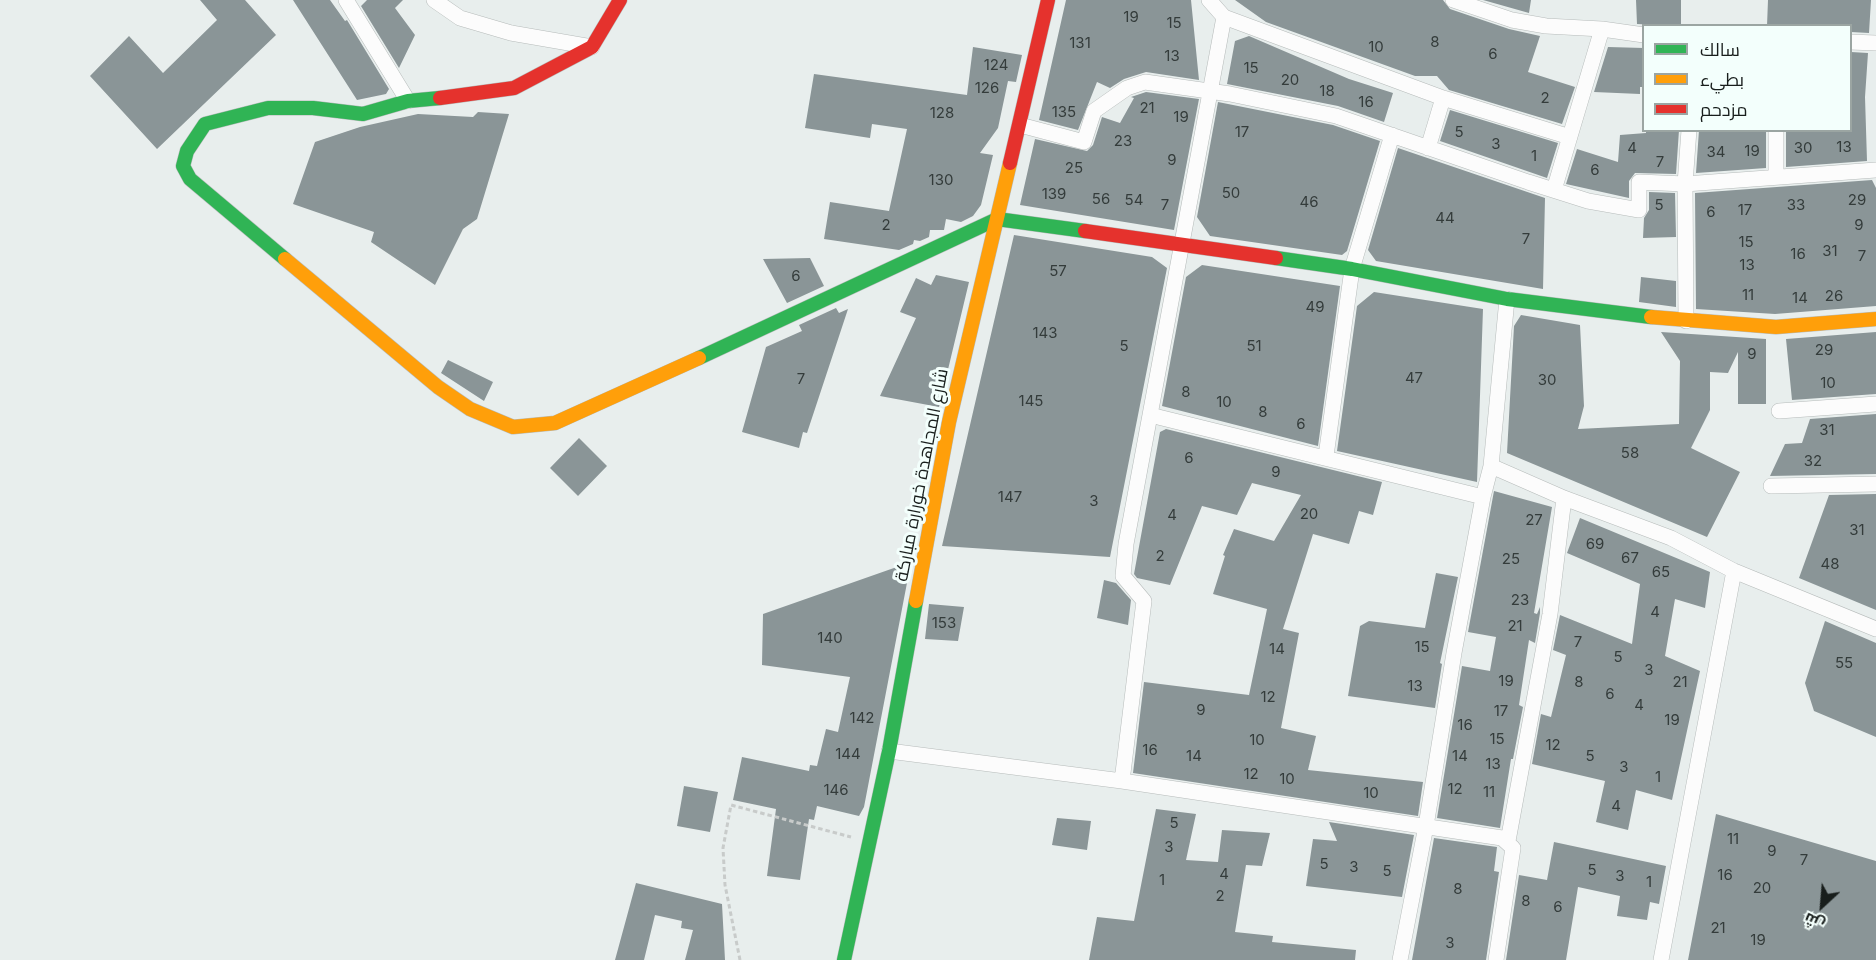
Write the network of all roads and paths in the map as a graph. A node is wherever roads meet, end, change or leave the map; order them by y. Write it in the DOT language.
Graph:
graph roads {
  1 [pos="346,0"];
  2 [pos="434,0"];
  3 [pos="620,0"];
  4 [pos="1048,0"];
  5 [pos="1209,0"];
  6 [pos="1453,0"];
  7 [pos="1224,17"];
  8 [pos="1602,29"];
  9 [pos="1642,35"];
  10 [pos="1852,42"];
  11 [pos="1876,42"];
  12 [pos="592,47"];
  13 [pos="1212,93"];
  14 [pos="1443,98"];
  15 [pos="408,101"];
  16 [pos="1020,125"];
  17 [pos="1689,132"];
  18 [pos="1776,132"];
  19 [pos="1392,135"];
  20 [pos="1570,137"];
  21 [pos="1428,148"];
  22 [pos="1876,170"];
  23 [pos="1776,177"];
  24 [pos="1685,184"];
  25 [pos="1554,190"];
  26 [pos="997,219"];
  27 [pos="1182,245"];
  28 [pos="1352,269"];
  29 [pos="1507,298"];
  30 [pos="1876,319"];
  31 [pos="1686,321"];
  32 [pos="1876,404"];
  33 [pos="1779,411"];
  34 [pos="1150,415"];
  35 [pos="1326,456"];
  36 [pos="1491,466"];
  37 [pos="1876,484"];
  38 [pos="1771,486"];
  39 [pos="1483,497"];
  40 [pos="1564,498"];
  41 [pos="1734,572"];
  42 [pos="1876,629"];
  43 [pos="889,752"];
  44 [pos="1122,781"];
  45 [pos="1426,826"];
  46 [pos="1508,841"];
  47 [pos="870,842"];
  48 [pos="740,960"];
  49 [pos="844,960"];
  50 [pos="1400,960"];
  51 [pos="1496,960"];
  52 [pos="1661,960"];
  1 -- 15 [label="street"];
  2 -- 12 [label="street"];
  3 -- 12 [label="street"];
  4 -- 16 [label="street, شارع المجاهدة خورارة مباركة"];
  5 -- 7 [label="street"];
  6 -- 8 [label="street"];
  7 -- 13 [label="street"];
  7 -- 14 [label="street"];
  8 -- 9 [label="street"];
  8 -- 20 [label="street"];
  10 -- 11 [label="street"];
  12 -- 15 [label="street"];
  13 -- 16 [label="street"];
  13 -- 19 [label="street"];
  13 -- 27 [label="street"];
  14 -- 20 [label="street"];
  14 -- 21 [label="street"];
  15 -- 26 [label="street"];
  16 -- 26 [label="street, شارع المجاهدة خورارة مباركة"];
  17 -- 24 [label="street"];
  18 -- 23 [label="street"];
  19 -- 21 [label="street"];
  19 -- 28 [label="street"];
  20 -- 25 [label="street"];
  21 -- 25 [label="street"];
  22 -- 23 [label="street"];
  23 -- 24 [label="street"];
  24 -- 25 [label="street"];
  24 -- 31 [label="street"];
  26 -- 27 [label="street"];
  26 -- 43 [label="street, شارع المجاهدة خورارة مباركة"];
  27 -- 28 [label="street"];
  27 -- 34 [label="street"];
  28 -- 29 [label="street"];
  28 -- 35 [label="street"];
  29 -- 31 [label="street"];
  29 -- 36 [label="street"];
  30 -- 31 [label="street"];
  32 -- 33 [label="street"];
  34 -- 35 [label="street"];
  34 -- 44 [label="street"];
  35 -- 39 [label="street"];
  36 -- 39 [label="street"];
  36 -- 40 [label="street"];
  37 -- 38 [label="street"];
  39 -- 45 [label="street"];
  40 -- 41 [label="street"];
  40 -- 46 [label="street"];
  41 -- 42 [label="street"];
  41 -- 52 [label="street"];
  43 -- 44 [label="street"];
  43 -- 47 [label="street, شارع المجاهدة خورارة مباركة"];
  44 -- 45 [label="street"];
  45 -- 46 [label="street"];
  45 -- 50 [label="street"];
  46 -- 51 [label="street"];
  47 -- 48 [label="path"];
  47 -- 49 [label="street, شارع المجاهدة خورارة مباركة"];
}
